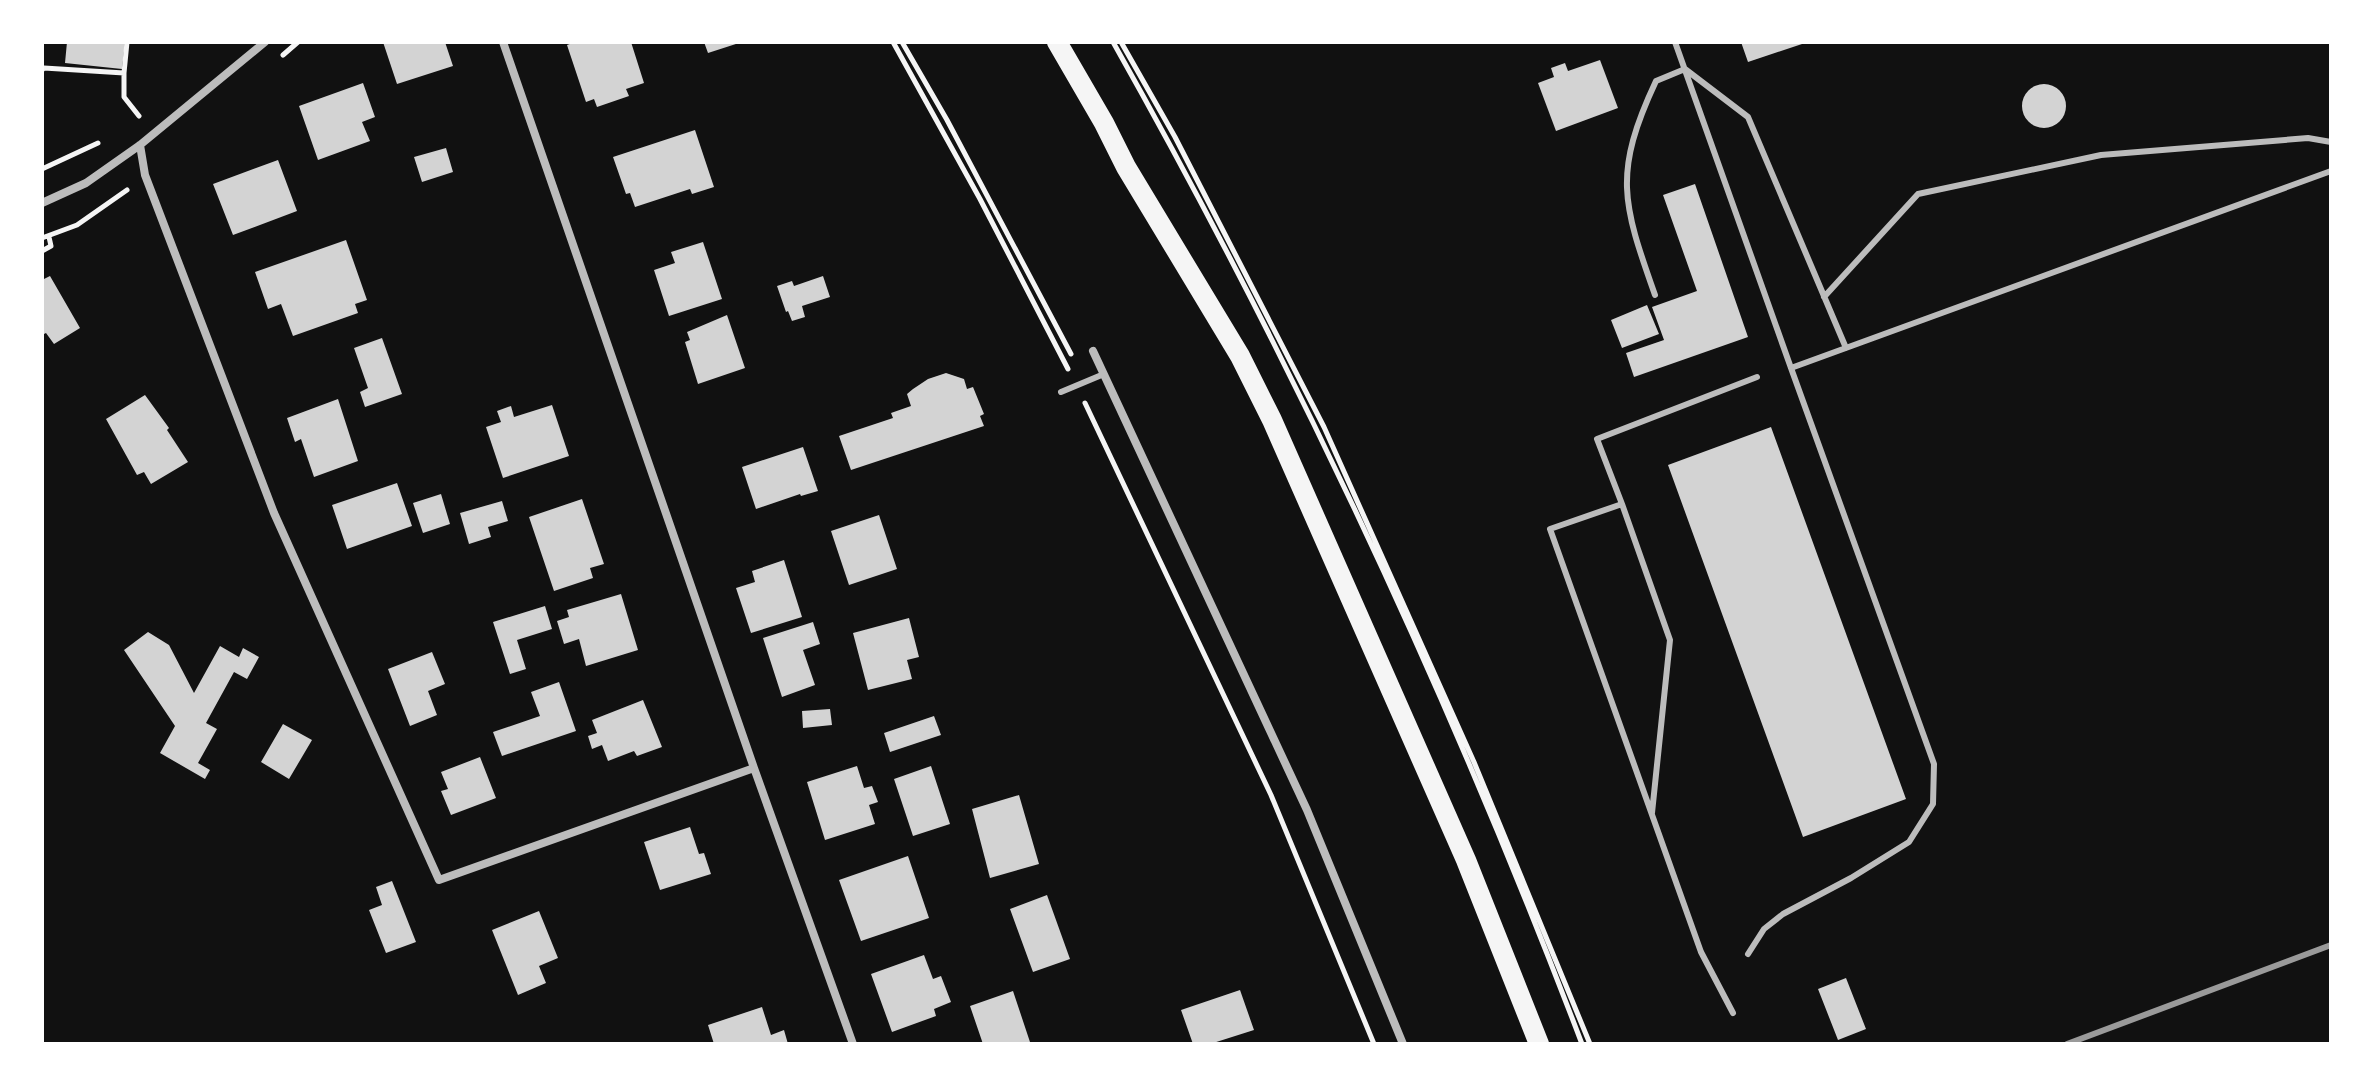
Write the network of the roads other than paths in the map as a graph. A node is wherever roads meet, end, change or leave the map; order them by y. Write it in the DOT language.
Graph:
graph roads {
  1 [pos="265,42"];
  2 [pos="503,42"];
  3 [pos="1057,42"];
  4 [pos="1675,42"];
  5 [pos="1685,69"];
  6 [pos="2331,142"];
  7 [pos="140,145"];
  8 [pos="2331,171"];
  9 [pos="42,203"];
  10 [pos="1655,295"];
  11 [pos="1824,297"];
  12 [pos="1846,348"];
  13 [pos="1093,351"];
  14 [pos="1791,368"];
  15 [pos="1104,374"];
  16 [pos="1757,377"];
  17 [pos="1061,392"];
  18 [pos="1622,504"];
  19 [pos="754,768"];
  20 [pos="1652,813"];
  21 [pos="1748,954"];
  22 [pos="1733,1013"];
  23 [pos="853,1044"];
  24 [pos="1403,1044"];
  25 [pos="1539,1044"];
  1 -- 7 [label="street"];
  2 -- 19 [label="street"];
  3 -- 25 [label="main road"];
  4 -- 5 [label="lane"];
  5 -- 10 [label="lane"];
  5 -- 11 [label="lane"];
  5 -- 14 [label="lane"];
  6 -- 11 [label="lane"];
  7 -- 9 [label="street"];
  7 -- 19 [label="street"];
  8 -- 12 [label="lane"];
  11 -- 12 [label="lane"];
  12 -- 14 [label="lane"];
  13 -- 15 [label="street"];
  14 -- 21 [label="lane"];
  15 -- 17 [label="lane"];
  15 -- 24 [label="street"];
  16 -- 18 [label="lane"];
  18 -- 20 [label="lane"];
  18 -- 20 [label="lane"];
  19 -- 23 [label="street"];
  20 -- 22 [label="lane"];
}
